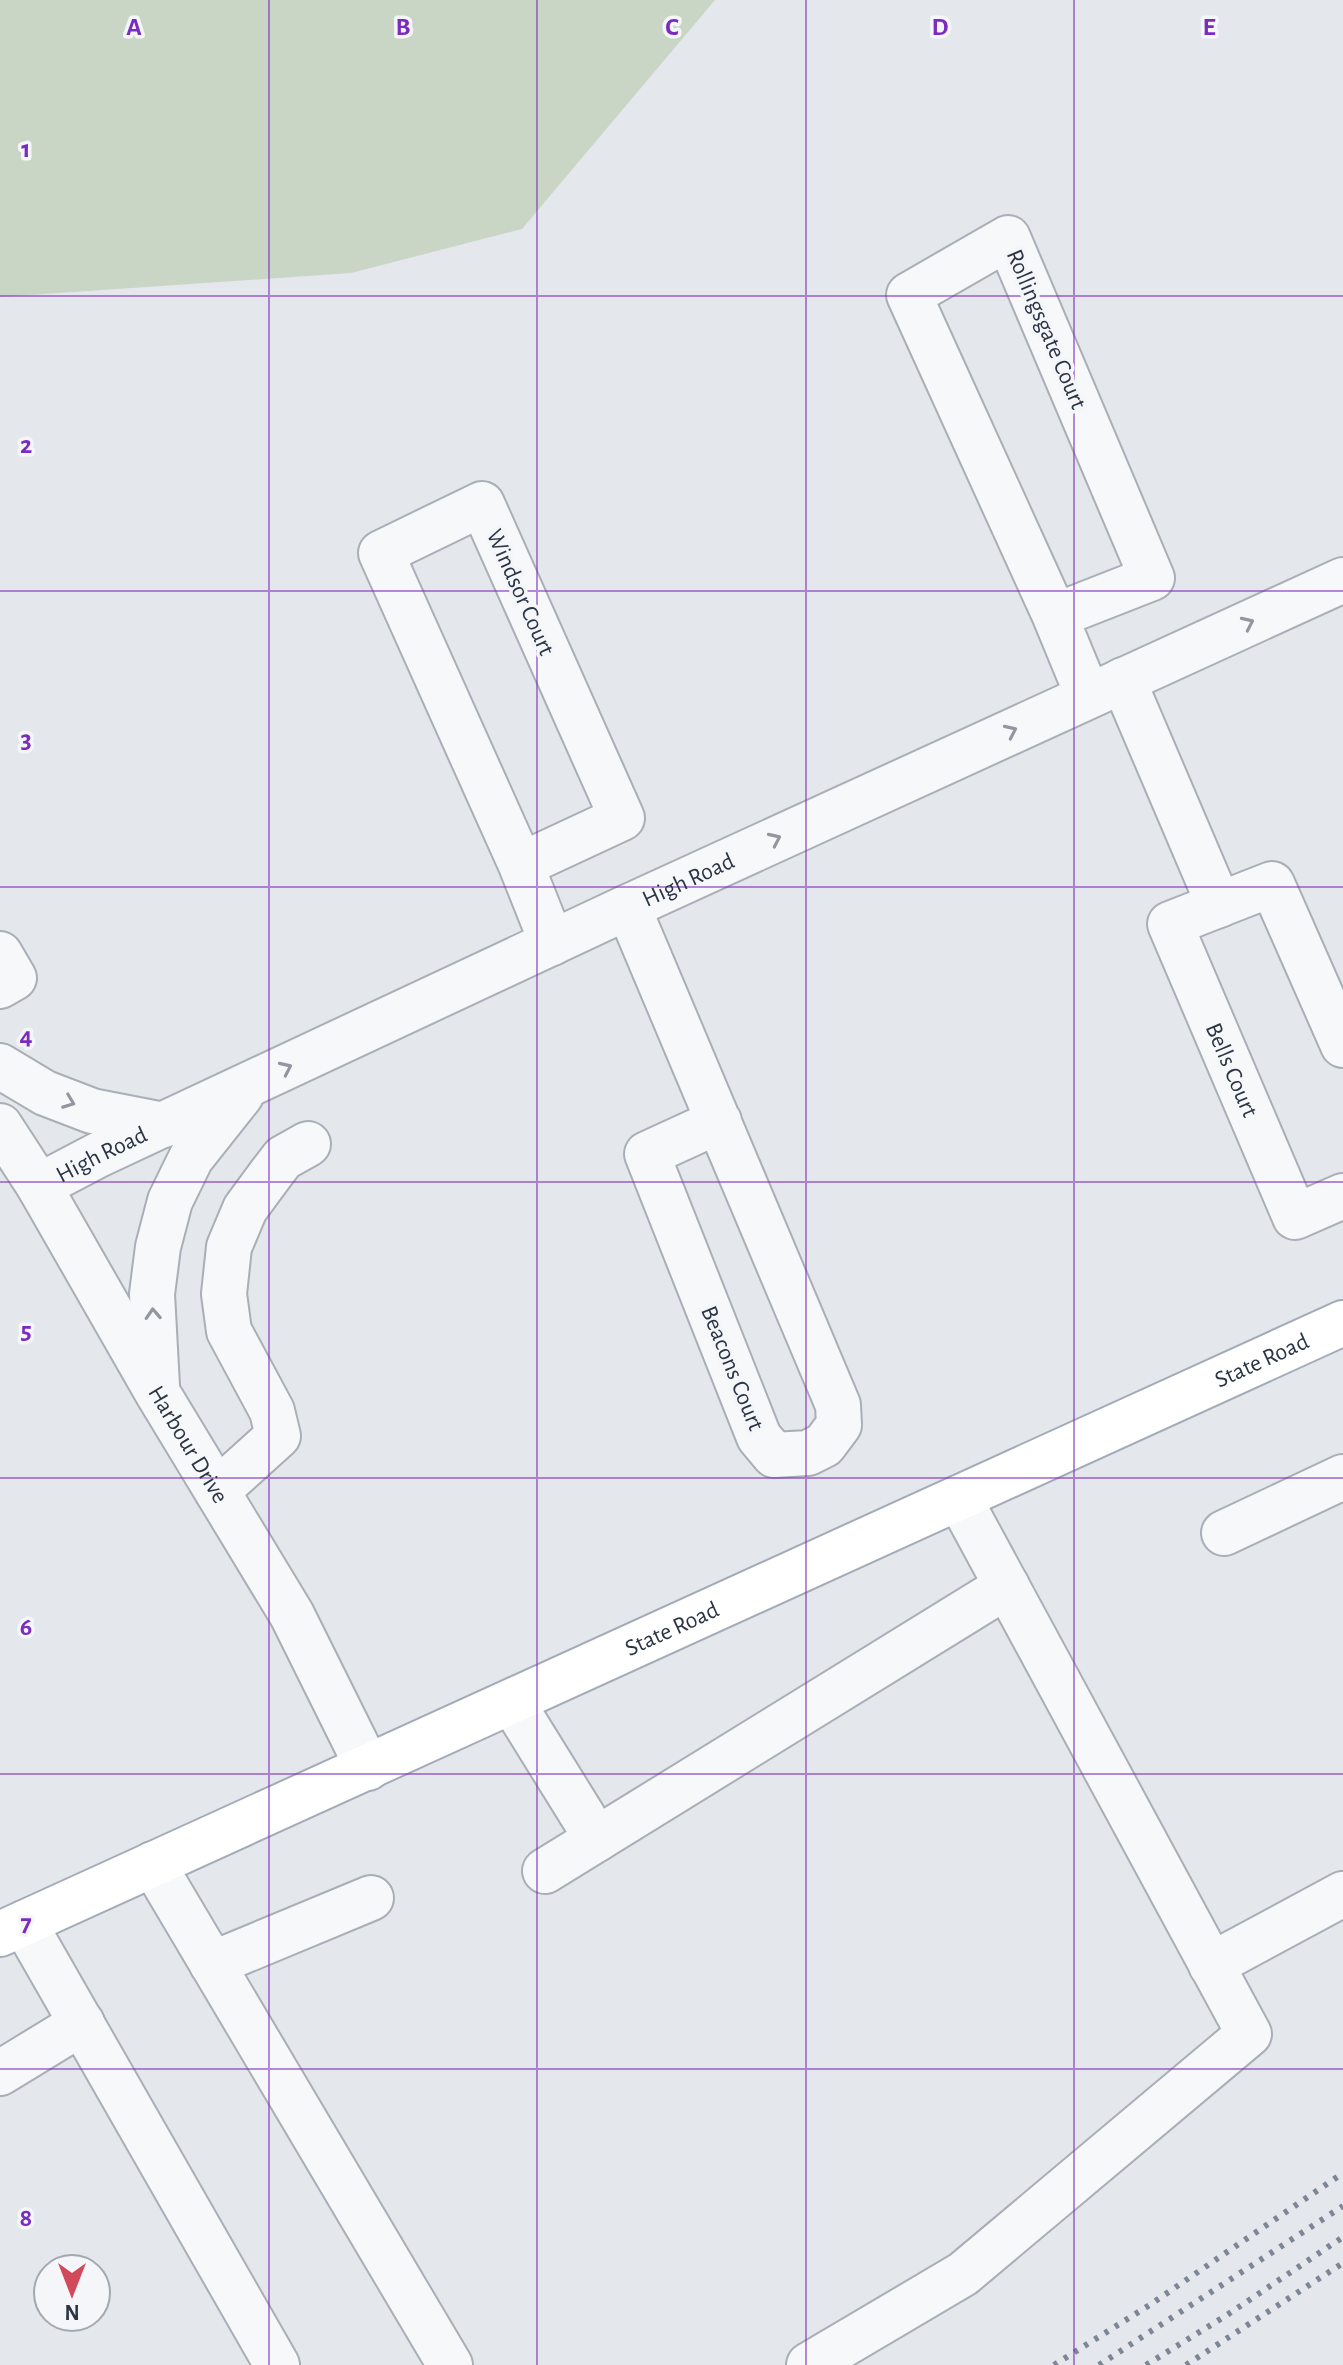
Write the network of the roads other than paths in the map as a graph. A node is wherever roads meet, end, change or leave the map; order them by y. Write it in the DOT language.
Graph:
graph roads {
  1 [pos="1343,580"];
  2 [pos="1055,616"];
  3 [pos="1105,688"];
  4 [pos="521,865"];
  5 [pos="1219,905"];
  6 [pos="628,907"];
  7 [pos="552,943"];
  8 [pos="0,954"];
  9 [pos="0,986"];
  10 [pos="1343,1045"];
  11 [pos="0,1066"];
  12 [pos="248,1086"];
  13 [pos="719,1121"];
  14 [pos="164,1125"];
  15 [pos="0,1126"];
  16 [pos="308,1144"];
  17 [pos="39,1186"];
  18 [pos="1343,1196"];
  19 [pos="1343,1323"];
  20 [pos="157,1392"];
  21 [pos="1343,1477"];
  22 [pos="217,1491"];
  23 [pos="959,1498"];
  24 [pos="1224,1533"];
  25 [pos="1007,1586"];
  26 [pos="512,1702"];
  27 [pos="368,1768"];
  28 [pos="597,1839"];
  29 [pos="153,1864"];
  30 [pos="545,1871"];
  31 [pos="1343,1894"];
  32 [pos="371,1898"];
  33 [pos="12,1929"];
  34 [pos="212,1964"];
  35 [pos="1211,1965"];
  36 [pos="82,2023"];
  37 [pos="0,2073"];
  38 [pos="277,2365"];
  39 [pos="450,2365"];
  40 [pos="809,2365"];
  3 -- 1 [label="street, High Road, one-way"];
  2 -- 2 [label="street, Rollingsgate Court"];
  2 -- 3 [label="street, Rollingsgate Court"];
  3 -- 5 [label="street"];
  6 -- 3 [label="street, High Road, one-way"];
  4 -- 4 [label="street, Windsor Court"];
  4 -- 7 [label="street, Windsor Court"];
  5 -- 10 [label="street, Bells Court"];
  5 -- 18 [label="street, Bells Court"];
  6 -- 7 [label="street, High Road"];
  6 -- 13 [label="street, Beacons Court"];
  12 -- 7 [label="street, High Road, one-way"];
  8 -- 9 [label="street"];
  11 -- 14 [label="street, one-way"];
  12 -- 14 [label="street, High Road"];
  20 -- 12 [label="street, one-way"];
  13 -- 13 [label="street, Beacons Court"];
  14 -- 17 [label="street, High Road"];
  15 -- 17 [label="street, Harbour Drive"];
  16 -- 22 [label="street"];
  17 -- 20 [label="street, Harbour Drive"];
  19 -- 23 [label="main road, State Road"];
  20 -- 22 [label="street, Harbour Drive"];
  21 -- 24 [label="street"];
  22 -- 27 [label="street, Harbour Drive"];
  23 -- 25 [label="street"];
  23 -- 26 [label="main road, State Road"];
  25 -- 28 [label="street"];
  25 -- 35 [label="street"];
  26 -- 27 [label="main road, State Road"];
  26 -- 28 [label="street"];
  27 -- 29 [label="main road, State Road"];
  28 -- 30 [label="street"];
  29 -- 33 [label="main road, State Road"];
  29 -- 34 [label="street"];
  31 -- 35 [label="street"];
  32 -- 34 [label="street"];
  33 -- 36 [label="street"];
  34 -- 39 [label="street"];
  35 -- 40 [label="street"];
  36 -- 37 [label="street"];
  36 -- 38 [label="street"];
}
